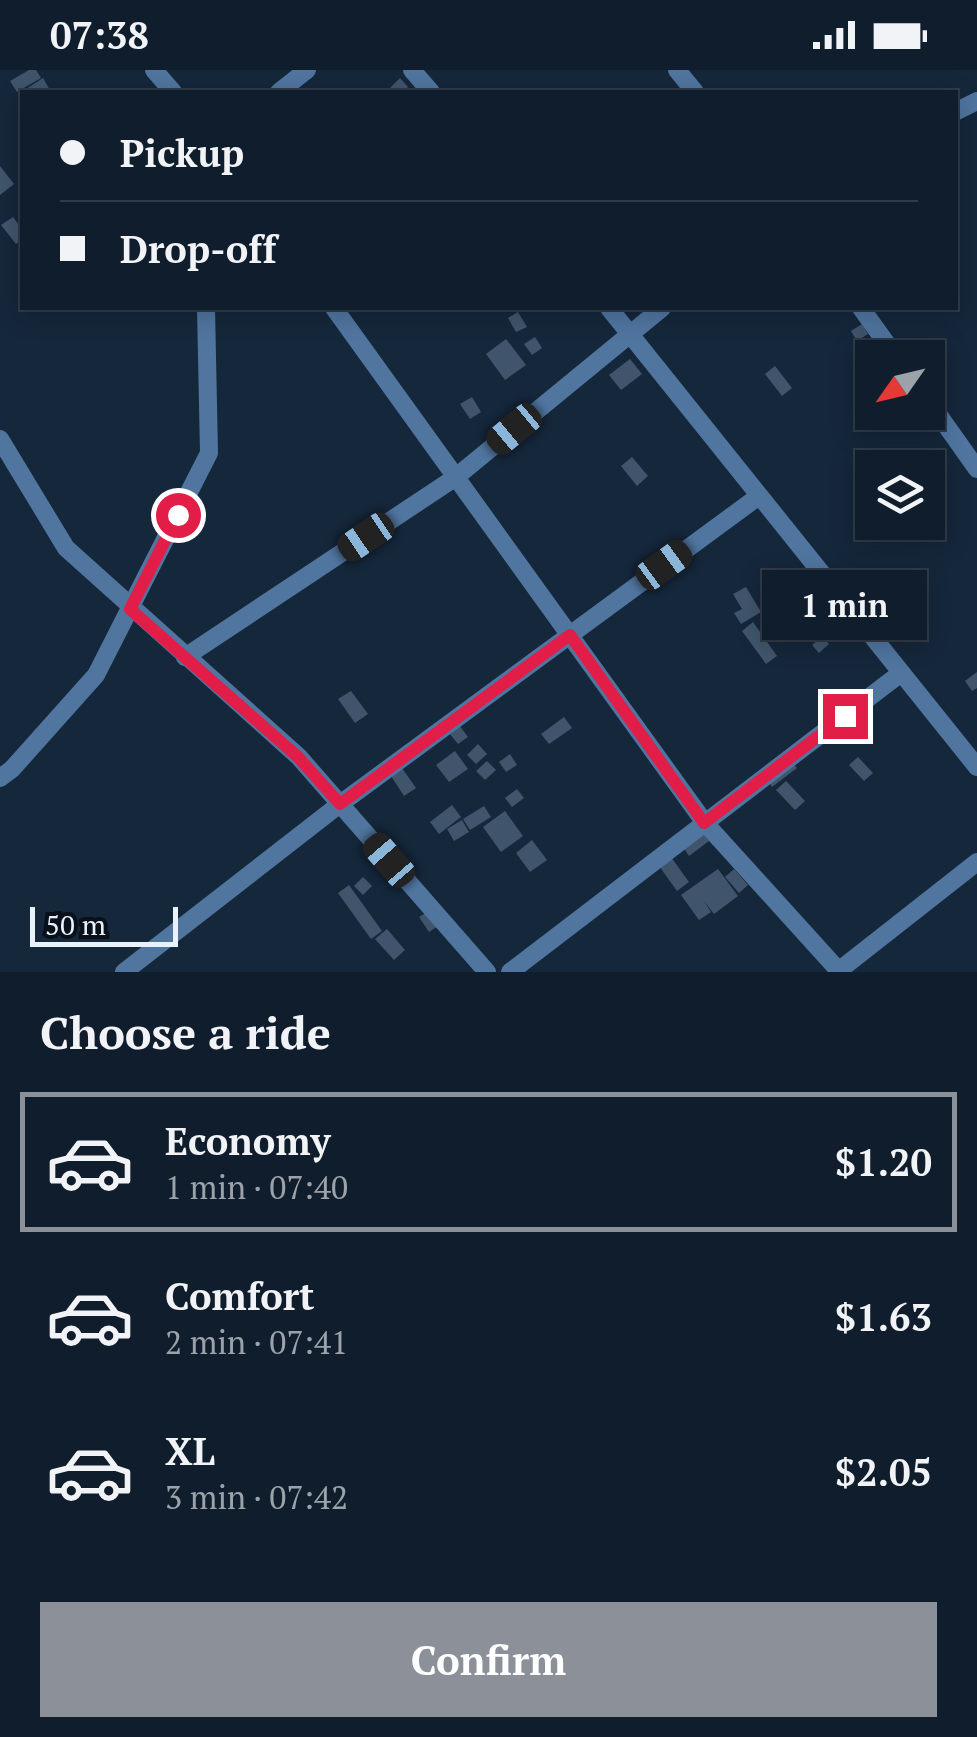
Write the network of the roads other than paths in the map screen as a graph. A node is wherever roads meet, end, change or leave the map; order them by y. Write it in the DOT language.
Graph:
graph roads {
  1 [pos="154,70"];
  2 [pos="307,70"];
  3 [pos="412,70"];
  4 [pos="677,70"];
  5 [pos="171,90"];
  6 [pos="282,90"];
  7 [pos="428,90"];
  8 [pos="693,90"];
  9 [pos="206,310"];
  10 [pos="335,310"];
  11 [pos="611,310"];
  12 [pos="659,310"];
  13 [pos="862,310"];
  14 [pos="629,333"];
  15 [pos="884,340"];
  16 [pos="945,424"];
  17 [pos="0,439"];
  18 [pos="977,469"];
  19 [pos="456,477"];
  20 [pos="759,496"];
  21 [pos="130,609"];
  22 [pos="570,635"];
  23 [pos="185,657"];
  24 [pos="901,673"];
  25 [pos="977,767"];
  26 [pos="0,778"];
  27 [pos="340,804"];
  28 [pos="704,823"];
  29 [pos="977,862"];
  30 [pos="839,971"];
  31 [pos="124,972"];
  32 [pos="487,972"];
  33 [pos="510,972"];
  1 -- 5 [label="street"];
  2 -- 6 [label="street"];
  3 -- 7 [label="street"];
  4 -- 8 [label="street"];
  9 -- 21 [label="street"];
  10 -- 19 [label="street"];
  11 -- 14 [label="street"];
  12 -- 14 [label="street"];
  13 -- 15 [label="street"];
  14 -- 19 [label="street"];
  14 -- 20 [label="street"];
  16 -- 18 [label="street"];
  17 -- 21 [label="street"];
  19 -- 22 [label="street"];
  19 -- 23 [label="street"];
  20 -- 22 [label="street"];
  20 -- 24 [label="street"];
  21 -- 23 [label="street"];
  21 -- 26 [label="street"];
  22 -- 27 [label="street"];
  22 -- 28 [label="street"];
  23 -- 27 [label="street"];
  24 -- 25 [label="street"];
  24 -- 28 [label="street"];
  27 -- 31 [label="street"];
  27 -- 32 [label="street"];
  28 -- 30 [label="street"];
  28 -- 33 [label="street"];
  29 -- 30 [label="street"];
}
